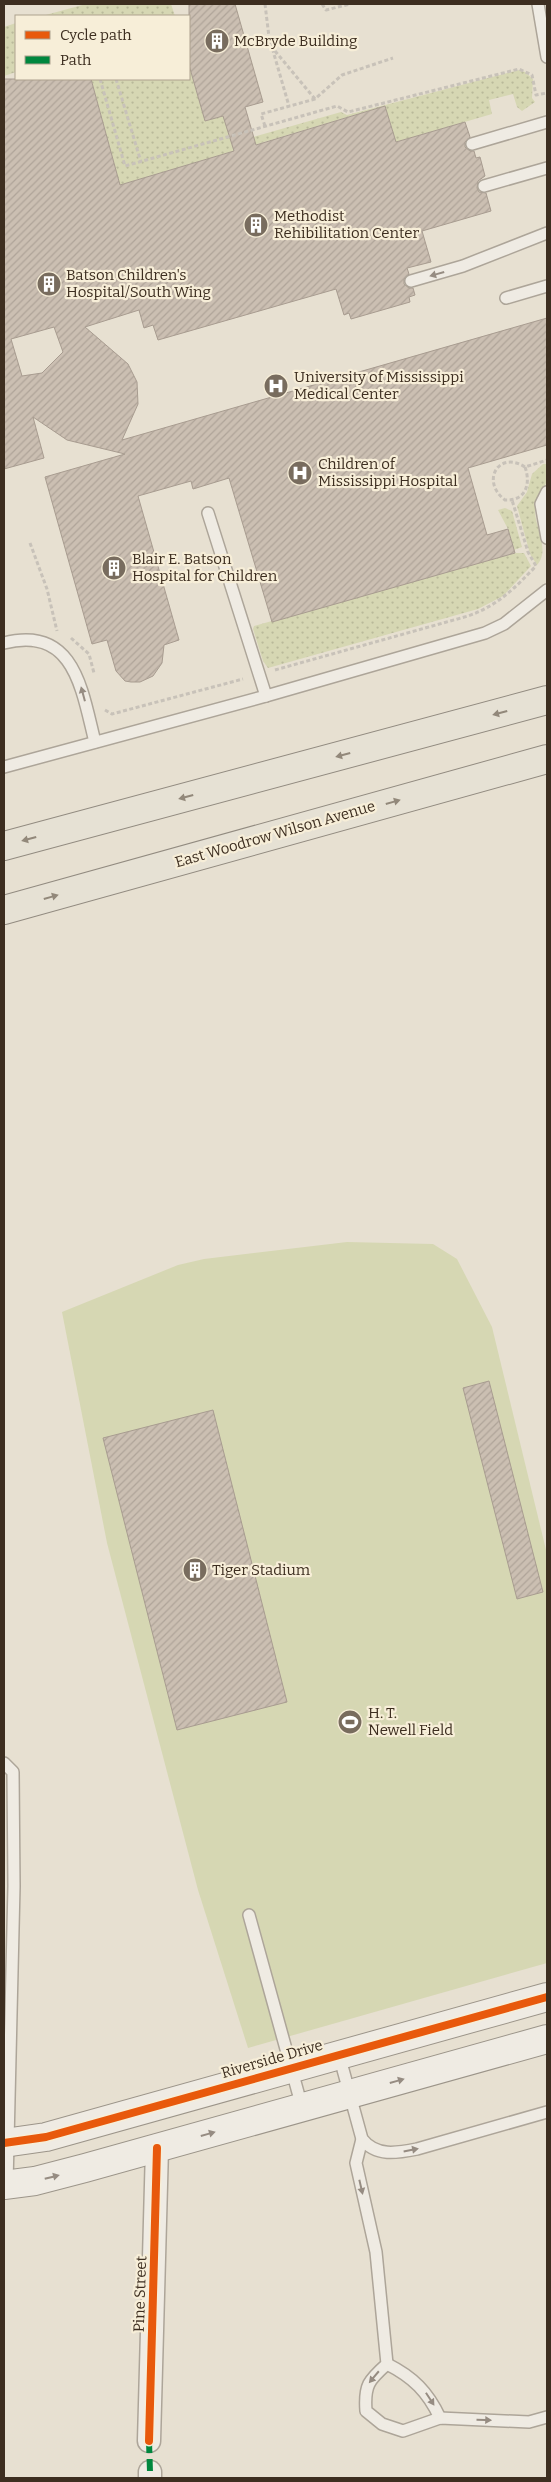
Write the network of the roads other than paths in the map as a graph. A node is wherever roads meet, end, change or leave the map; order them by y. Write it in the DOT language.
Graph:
graph roads {
  1 [pos="538,4"];
  2 [pos="547,57"];
  3 [pos="547,122"];
  4 [pos="472,144"];
  5 [pos="547,168"];
  6 [pos="484,186"];
  7 [pos="547,233"];
  8 [pos="411,281"];
  9 [pos="547,286"];
  10 [pos="506,298"];
  11 [pos="547,492"];
  12 [pos="208,513"];
  13 [pos="547,538"];
  14 [pos="547,590"];
  15 [pos="4,643"];
  16 [pos="266,696"];
  17 [pos="547,700"];
  18 [pos="95,742"];
  19 [pos="547,759"];
  20 [pos="4,767"];
  21 [pos="4,846"];
  22 [pos="4,910"];
  23 [pos="4,1764"];
  24 [pos="249,1915"];
  25 [pos="547,1997"];
  26 [pos="547,2039"];
  27 [pos="339,2055"];
  28 [pos="292,2068"];
  29 [pos="350,2094"];
  30 [pos="302,2107"];
  31 [pos="547,2112"];
  32 [pos="362,2140"];
  33 [pos="6,2143"];
  34 [pos="157,2148"];
  35 [pos="5,2184"];
  36 [pos="387,2364"];
  37 [pos="547,2417"];
  38 [pos="440,2418"];
  39 [pos="149,2441"];
  1 -- 2 [label="lane"];
  3 -- 4 [label="lane"];
  5 -- 6 [label="lane"];
  7 -- 8 [label="lane, one-way"];
  9 -- 10 [label="lane"];
  11 -- 13 [label="lane"];
  12 -- 16 [label="lane"];
  14 -- 16 [label="lane"];
  18 -- 15 [label="lane, one-way"];
  16 -- 18 [label="lane"];
  17 -- 21 [label="main road, one-way"];
  18 -- 20 [label="lane"];
  22 -- 19 [label="main road, East Woodrow Wilson Avenue, one-way"];
  23 -- 33 [label="lane"];
  24 -- 28 [label="lane"];
  25 -- 27 [label="street, Riverside Drive"];
  29 -- 26 [label="street, one-way"];
  27 -- 28 [label="street, Riverside Drive"];
  27 -- 29 [label="lane"];
  28 -- 30 [label="lane"];
  28 -- 33 [label="street, Riverside Drive"];
  29 -- 30 [label="street"];
  29 -- 32 [label="lane"];
  34 -- 30 [label="street, one-way"];
  32 -- 31 [label="lane, one-way"];
  32 -- 36 [label="lane, one-way"];
  33 -- 35 [label="lane"];
  35 -- 34 [label="street, one-way"];
  34 -- 39 [label="street, Pine Street"];
  36 -- 38 [label="lane, one-way"];
  36 -- 38 [label="lane, one-way"];
  38 -- 37 [label="lane, one-way"];
}
